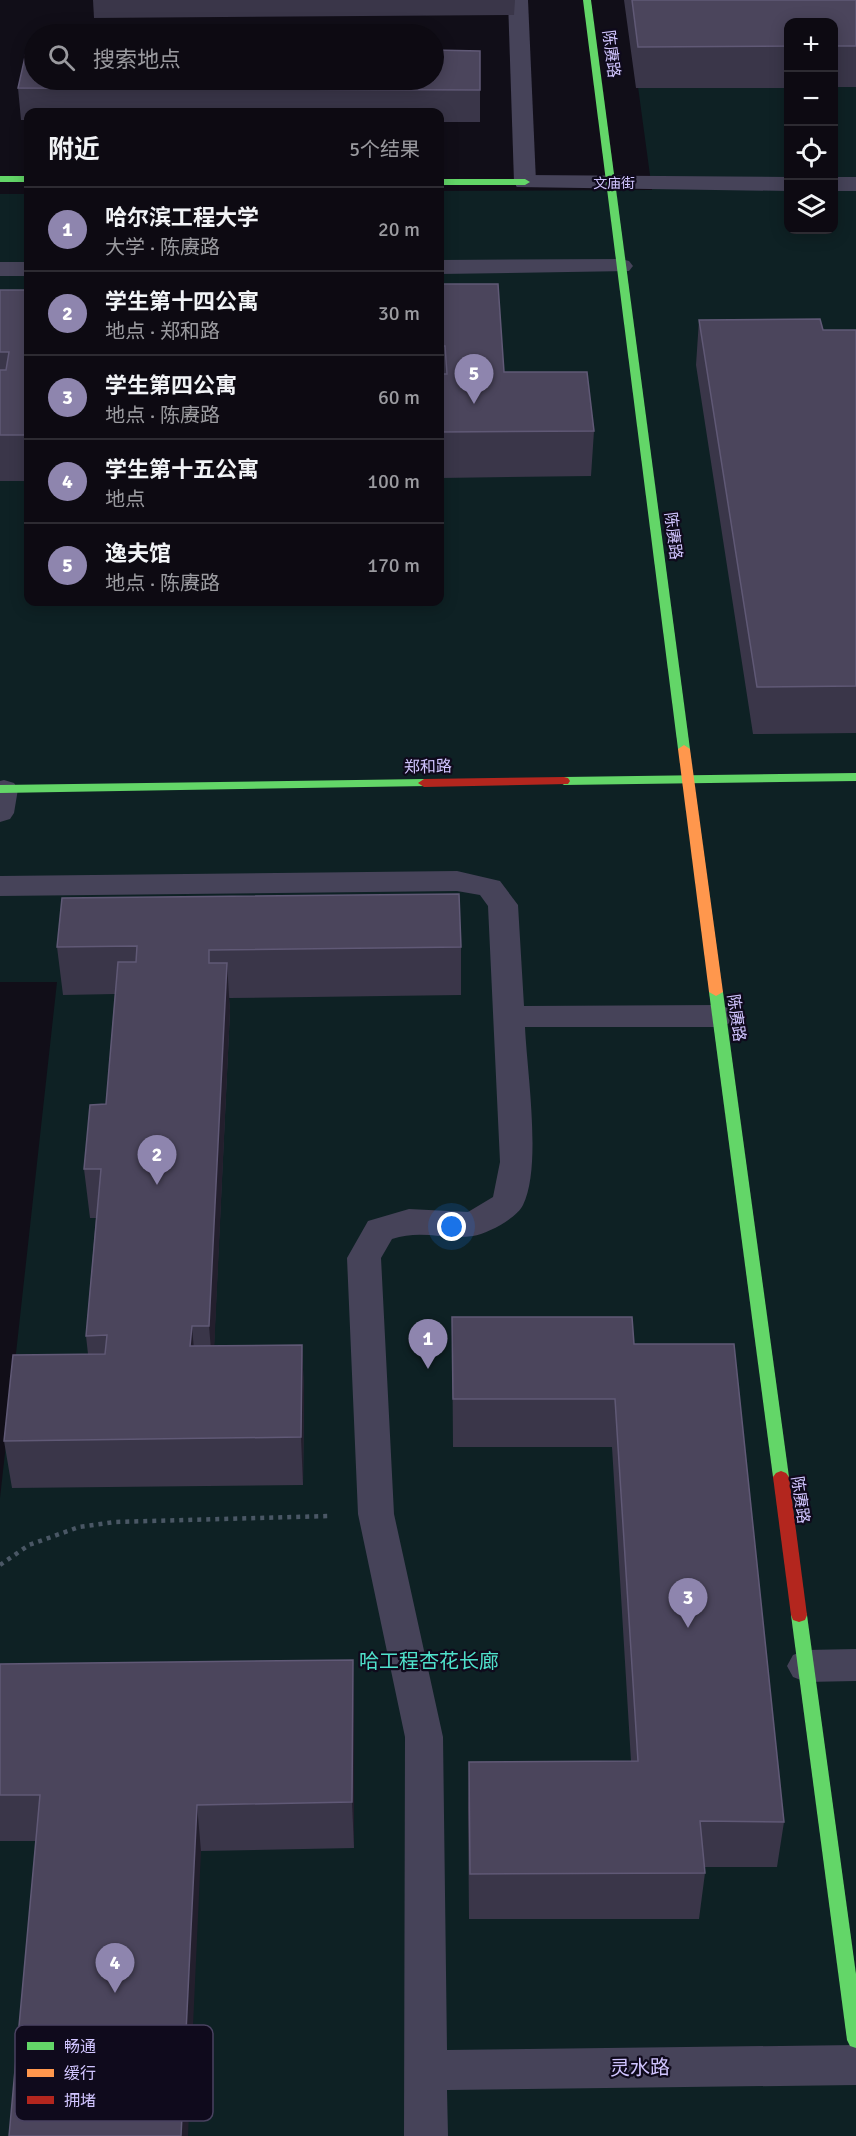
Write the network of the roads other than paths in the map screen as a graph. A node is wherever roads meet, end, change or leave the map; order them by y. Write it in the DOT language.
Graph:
graph roads {
  1 [pos="518,0"];
  2 [pos="587,0"];
  3 [pos="0,179"];
  4 [pos="24,179"];
  5 [pos="444,182"];
  6 [pos="525,182"];
  7 [pos="611,183"];
  8 [pos="784,184"];
  9 [pos="838,184"];
  10 [pos="856,184"];
  11 [pos="621,266"];
  12 [pos="444,267"];
  13 [pos="0,269"];
  14 [pos="24,269"];
  15 [pos="856,777"];
  16 [pos="688,780"];
  17 [pos="1,797"];
  18 [pos="0,886"];
  19 [pos="719,1016"];
  20 [pos="509,1017"];
  21 [pos="856,1665"];
  22 [pos="806,1666"];
  23 [pos="856,2040"];
  24 [pos="856,2066"];
  25 [pos="424,2070"];
  26 [pos="426,2136"];
  1 -- 6 [label="lane"];
  2 -- 7 [label="street, 陈赓路"];
  3 -- 4 [label="street"];
  5 -- 6 [label="street, 文庙街"];
  6 -- 7 [label="street, 文庙街"];
  7 -- 8 [label="street, 文庙街"];
  7 -- 11 [label="street, 陈赓路"];
  9 -- 10 [label="street"];
  11 -- 12 [label="street"];
  11 -- 16 [label="street, 陈赓路"];
  13 -- 14 [label="street"];
  15 -- 16 [label="street, 郑和路"];
  16 -- 17 [label="street, 郑和路"];
  16 -- 19 [label="street, 陈赓路"];
  18 -- 20 [label="lane"];
  19 -- 20 [label="lane"];
  19 -- 22 [label="street, 陈赓路"];
  20 -- 25 [label="lane"];
  21 -- 22 [label="lane"];
  22 -- 23 [label="street, 陈赓路"];
  24 -- 25 [label="lane, 灵水路"];
  25 -- 26 [label="lane"];
}
